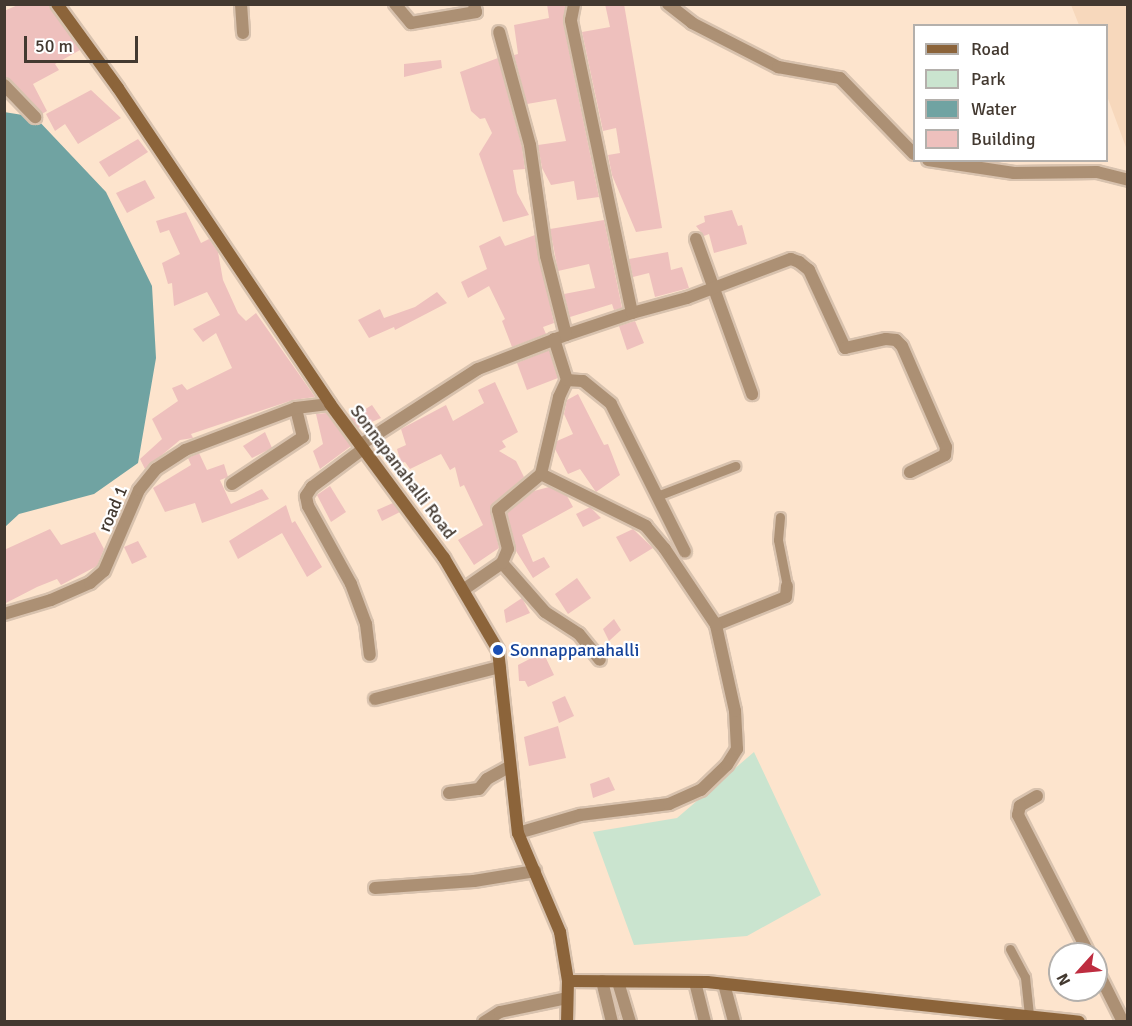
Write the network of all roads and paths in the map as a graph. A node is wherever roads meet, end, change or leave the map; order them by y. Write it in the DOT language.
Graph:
graph roads {
  1 [pos="57,4"];
  2 [pos="241,4"];
  3 [pos="395,4"];
  4 [pos="474,4"];
  5 [pos="574,4"];
  6 [pos="668,4"];
  7 [pos="500,32"];
  8 [pos="243,33"];
  9 [pos="4,85"];
  10 [pos="35,117"];
  11 [pos="913,152"];
  12 [pos="941,162"];
  13 [pos="1128,180"];
  14 [pos="696,239"];
  15 [pos="713,289"];
  16 [pos="632,313"];
  17 [pos="567,335"];
  18 [pos="554,339"];
  19 [pos="567,380"];
  20 [pos="752,394"];
  21 [pos="330,404"];
  22 [pos="296,408"];
  23 [pos="362,447"];
  24 [pos="735,466"];
  25 [pos="910,472"];
  26 [pos="541,474"];
  27 [pos="232,484"];
  28 [pos="657,496"];
  29 [pos="780,517"];
  30 [pos="685,552"];
  31 [pos="502,563"];
  32 [pos="787,586"];
  33 [pos="463,590"];
  34 [pos="4,614"];
  35 [pos="716,625"];
  36 [pos="370,655"];
  37 [pos="600,660"];
  38 [pos="500,667"];
  39 [pos="375,699"];
  40 [pos="510,766"];
  41 [pos="449,793"];
  42 [pos="1037,796"];
  43 [pos="518,833"];
  44 [pos="535,871"];
  45 [pos="375,888"];
  46 [pos="1083,942"];
  47 [pos="1010,949"];
  48 [pos="568,981"];
  49 [pos="602,981"];
  50 [pos="618,981"];
  51 [pos="695,982"];
  52 [pos="724,984"];
  53 [pos="1108,992"];
  54 [pos="567,998"];
  55 [pos="1029,1016"];
  56 [pos="484,1022"];
  57 [pos="567,1022"];
  58 [pos="612,1022"];
  59 [pos="630,1022"];
  60 [pos="705,1022"];
  61 [pos="734,1022"];
  62 [pos="1079,1022"];
  63 [pos="1123,1022"];
  1 -- 21 [label="street, Sonnapanahalli Road"];
  2 -- 8 [label="street"];
  3 -- 4 [label="street"];
  5 -- 16 [label="street"];
  6 -- 11 [label="street"];
  7 -- 17 [label="street"];
  9 -- 10 [label="street"];
  12 -- 13 [label="street"];
  14 -- 15 [label="street"];
  15 -- 16 [label="street"];
  15 -- 20 [label="street"];
  15 -- 25 [label="street"];
  16 -- 17 [label="street"];
  17 -- 18 [label="street"];
  18 -- 19 [label="street"];
  18 -- 23 [label="street"];
  19 -- 26 [label="street"];
  19 -- 28 [label="street"];
  21 -- 22 [label="street, road 1"];
  21 -- 23 [label="street, Sonnapanahalli Road"];
  22 -- 27 [label="street"];
  22 -- 34 [label="street, road 1"];
  23 -- 33 [label="street, Sonnapanahalli Road"];
  23 -- 36 [label="street"];
  24 -- 28 [label="lane"];
  26 -- 31 [label="street"];
  26 -- 35 [label="street"];
  28 -- 30 [label="street"];
  29 -- 32 [label="lane"];
  31 -- 33 [label="street"];
  31 -- 37 [label="street"];
  32 -- 35 [label="street"];
  33 -- 38 [label="street, Sonnapanahalli Road"];
  35 -- 43 [label="street"];
  38 -- 39 [label="street"];
  38 -- 40 [label="street, Sonnapanahalli Road"];
  40 -- 41 [label="street"];
  40 -- 43 [label="street, Sonnapanahalli Road"];
  42 -- 46 [label="street"];
  43 -- 44 [label="street, Sonnapanahalli Road"];
  44 -- 45 [label="street"];
  44 -- 48 [label="street, Sonnapanahalli Road"];
  47 -- 55 [label="lane"];
  48 -- 49 [label="street"];
  48 -- 54 [label="street, Sonnapanahalli Road"];
  49 -- 50 [label="street"];
  49 -- 58 [label="street"];
  50 -- 51 [label="street"];
  50 -- 59 [label="street"];
  51 -- 52 [label="street"];
  51 -- 60 [label="street"];
  52 -- 55 [label="street"];
  52 -- 61 [label="street"];
  53 -- 63 [label="street"];
  54 -- 56 [label="street"];
  54 -- 57 [label="street, Sonnapanahalli Road"];
  55 -- 62 [label="street"];
}
